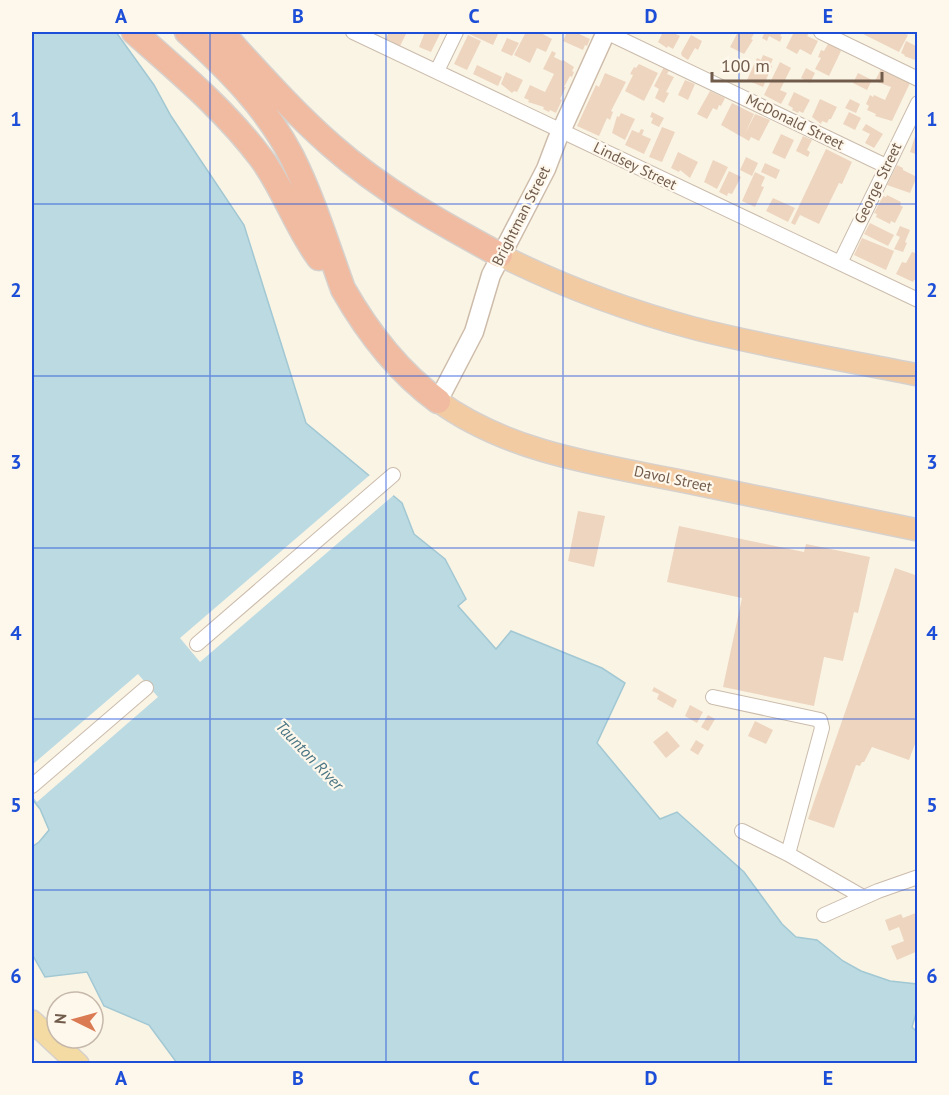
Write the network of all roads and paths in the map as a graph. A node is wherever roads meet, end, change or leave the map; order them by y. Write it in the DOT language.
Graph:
graph roads {
  1 [pos="134,32"];
  2 [pos="187,32"];
  3 [pos="221,32"];
  4 [pos="353,32"];
  5 [pos="456,32"];
  6 [pos="606,32"];
  7 [pos="821,32"];
  8 [pos="437,71"];
  9 [pos="918,79"];
  10 [pos="918,103"];
  11 [pos="914,117"];
  12 [pos="562,131"];
  13 [pos="886,166"];
  14 [pos="500,255"];
  15 [pos="840,262"];
  16 [pos="343,289"];
  17 [pos="918,300"];
  18 [pos="918,375"];
  19 [pos="438,401"];
  20 [pos="393,475"];
  21 [pos="918,530"];
  22 [pos="197,644"];
  23 [pos="146,688"];
  24 [pos="713,697"];
  25 [pos="32,786"];
  26 [pos="742,831"];
  27 [pos="788,855"];
  28 [pos="918,877"];
  29 [pos="863,897"];
  30 [pos="824,915"];
  31 [pos="32,1021"];
  32 [pos="78,1064"];
  1 -- 16 [label="highway"];
  2 -- 16 [label="highway"];
  3 -- 14 [label="highway"];
  4 -- 8 [label="street, Lindsey Street"];
  5 -- 8 [label="street"];
  6 -- 12 [label="main road, Brightman Street"];
  6 -- 13 [label="street, McDonald Street"];
  7 -- 9 [label="street"];
  8 -- 12 [label="street, Lindsey Street"];
  10 -- 11 [label="street, George Street"];
  11 -- 13 [label="street, George Street"];
  12 -- 14 [label="main road, Brightman Street"];
  12 -- 15 [label="street, Lindsey Street"];
  13 -- 15 [label="street, George Street"];
  14 -- 18 [label="highway"];
  14 -- 19 [label="main road, Brightman Street"];
  15 -- 17 [label="street, Lindsey Street"];
  16 -- 19 [label="highway"];
  19 -- 21 [label="highway, Davol Street"];
  20 -- 22 [label="street"];
  23 -- 25 [label="street"];
  24 -- 27 [label="street"];
  26 -- 27 [label="street"];
  27 -- 29 [label="street"];
  28 -- 29 [label="street"];
  29 -- 30 [label="street"];
  31 -- 32 [label="main road"];
}
